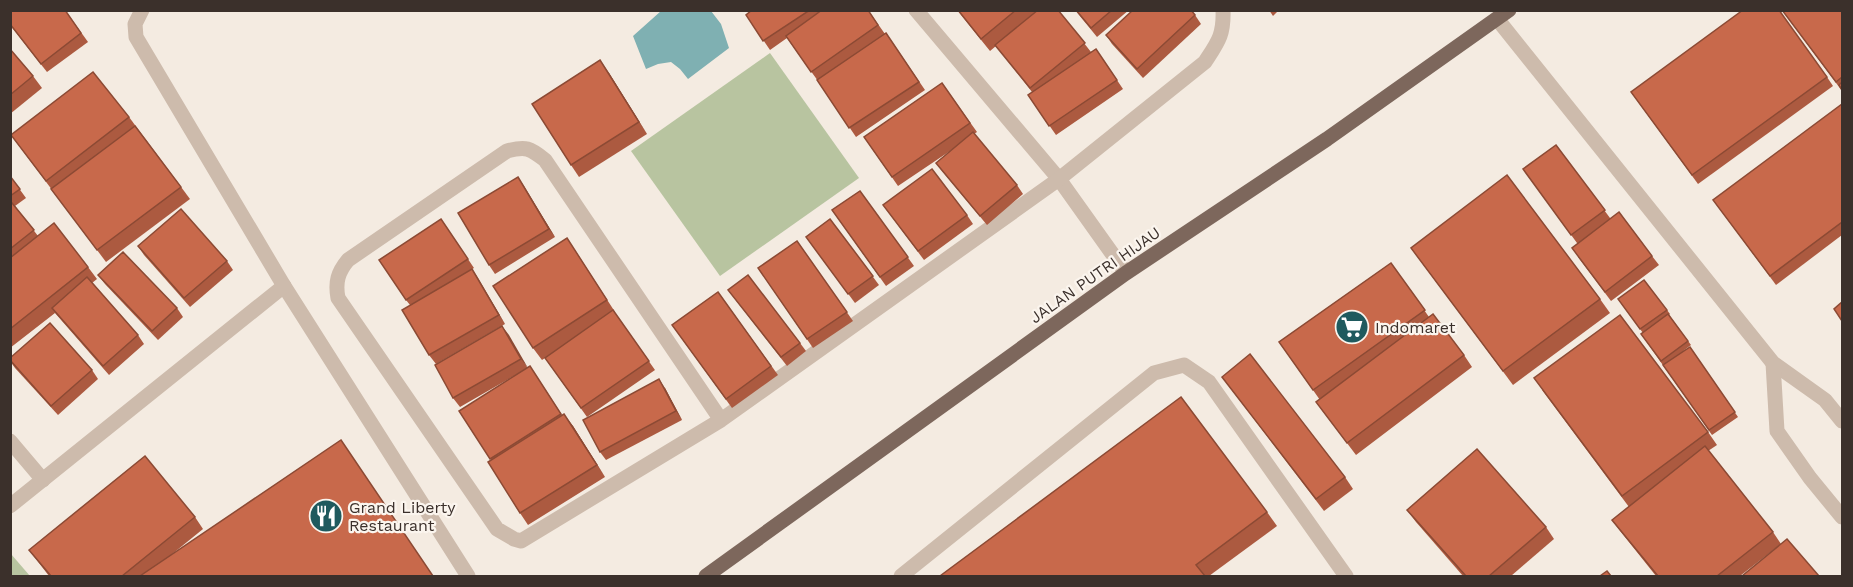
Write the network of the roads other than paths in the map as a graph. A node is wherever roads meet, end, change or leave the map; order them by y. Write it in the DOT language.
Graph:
graph roads {
  1 [pos="142,10"];
  2 [pos="916,10"];
  3 [pos="1223,10"];
  4 [pos="1504,15"];
  5 [pos="1059,179"];
  6 [pos="1126,273"];
  7 [pos="284,286"];
  8 [pos="1773,363"];
  9 [pos="721,420"];
  10 [pos="1842,421"];
  11 [pos="10,441"];
  12 [pos="43,480"];
  13 [pos="10,506"];
  14 [pos="1842,517"];
  15 [pos="713,575"];
  16 [pos="468,576"];
  17 [pos="900,576"];
  18 [pos="1346,576"];
  1 -- 7 [label="street"];
  2 -- 5 [label="street"];
  3 -- 5 [label="street"];
  4 -- 6 [label="main road, JALAN PUTRI HIJAU"];
  4 -- 8 [label="street"];
  5 -- 6 [label="street"];
  5 -- 9 [label="street"];
  6 -- 15 [label="main road, JALAN PUTRI HIJAU"];
  7 -- 12 [label="street"];
  7 -- 16 [label="street"];
  8 -- 10 [label="street"];
  8 -- 14 [label="street"];
  9 -- 9 [label="street"];
  11 -- 12 [label="street"];
  12 -- 13 [label="street"];
  17 -- 18 [label="street"];
}
